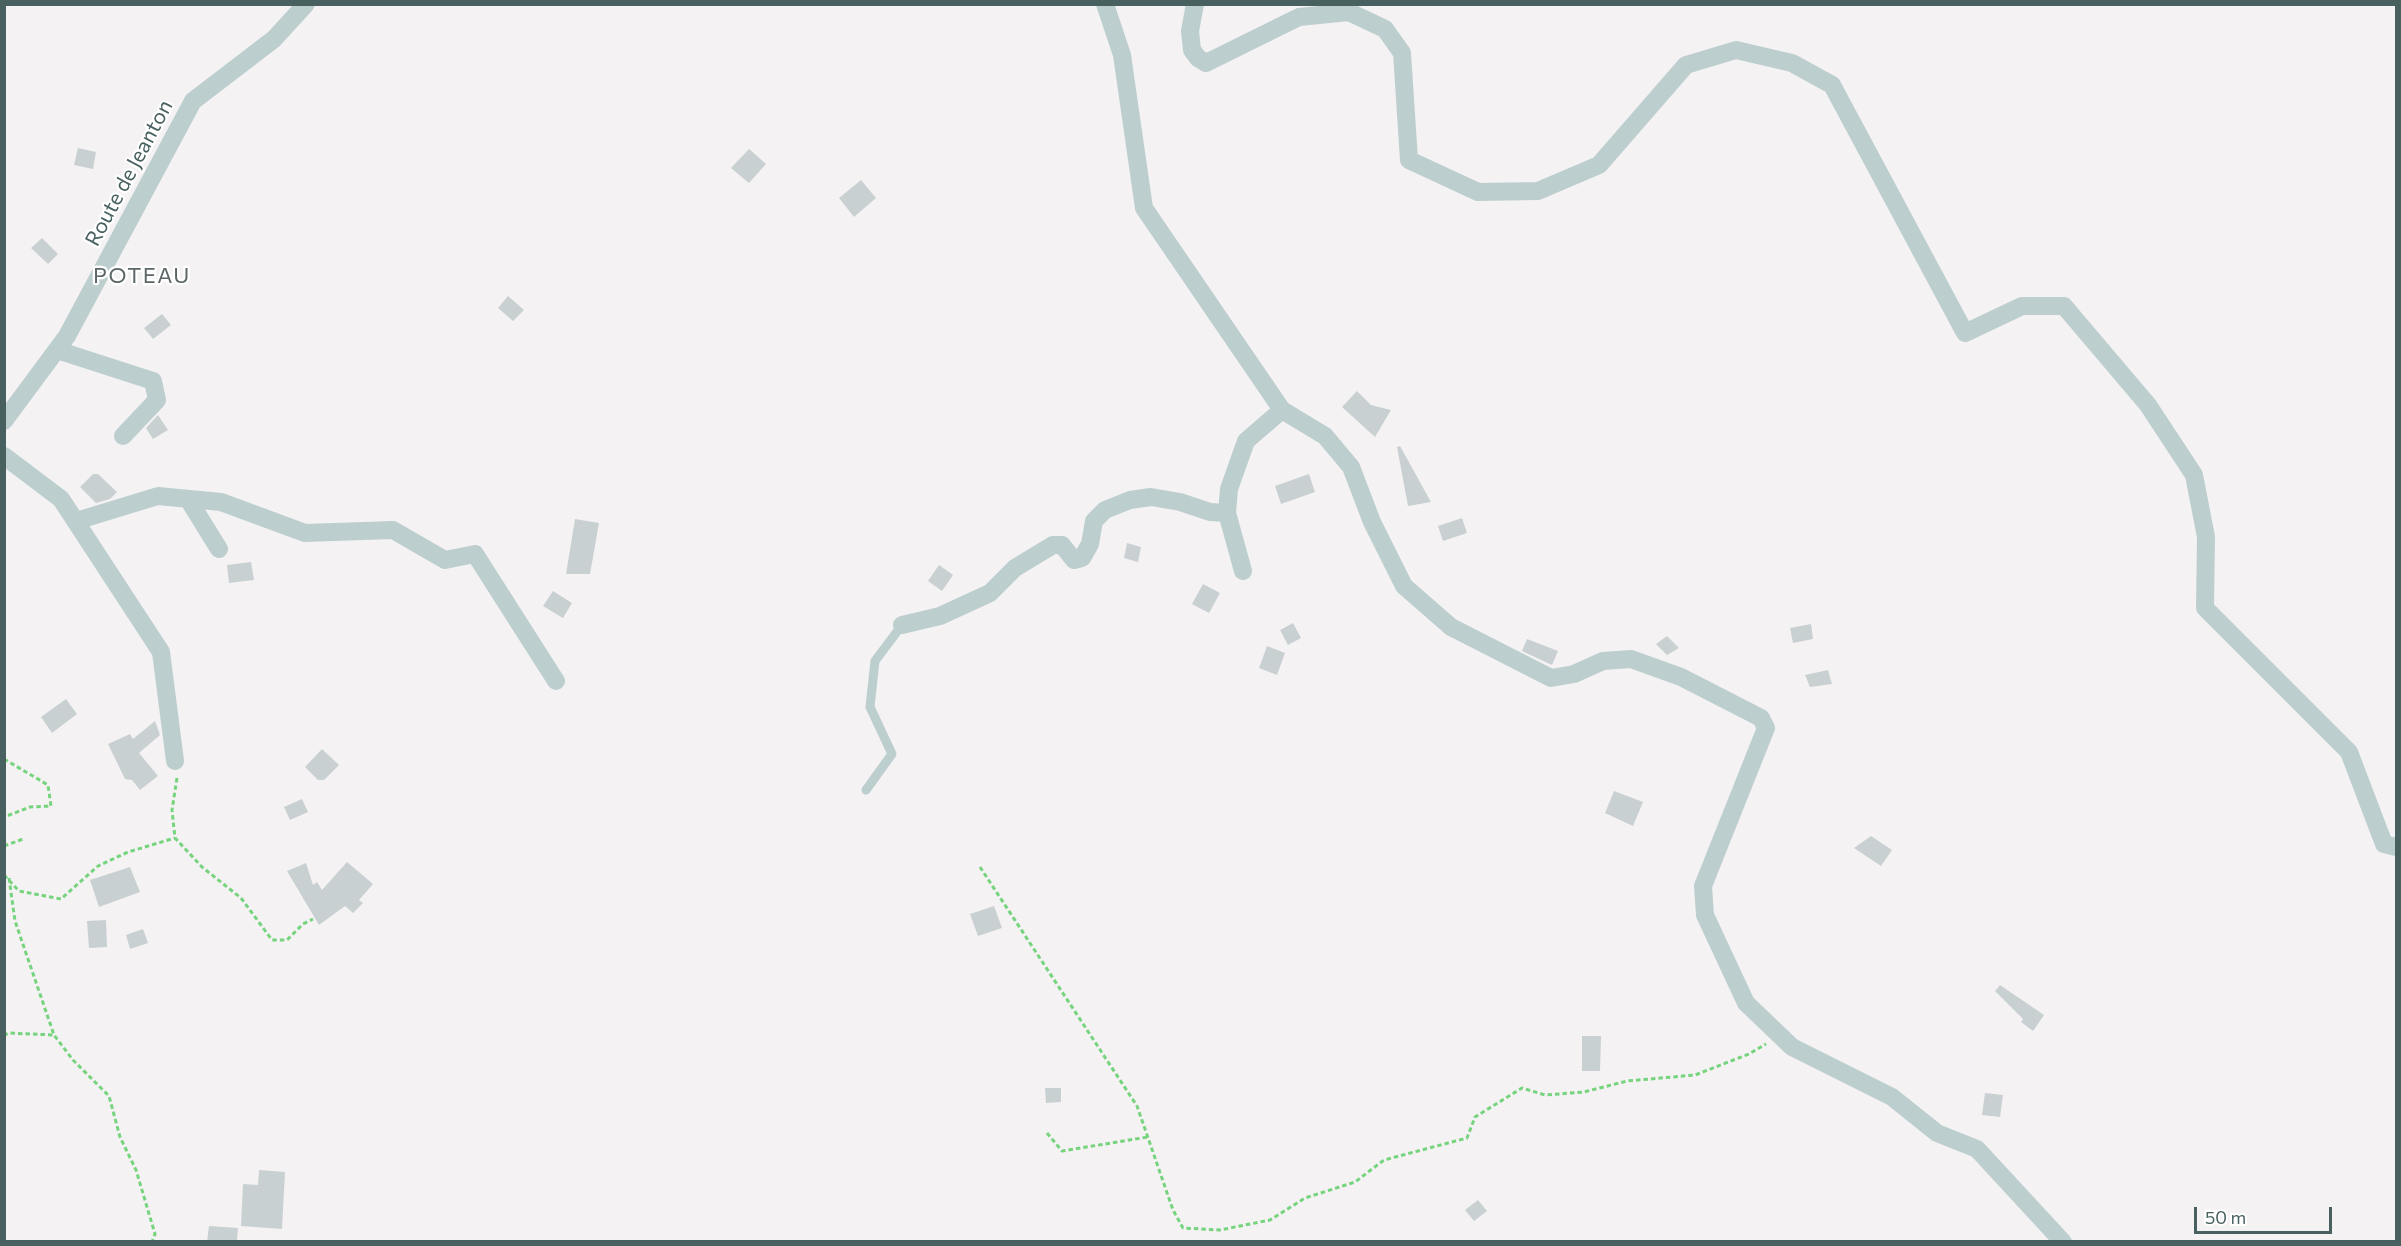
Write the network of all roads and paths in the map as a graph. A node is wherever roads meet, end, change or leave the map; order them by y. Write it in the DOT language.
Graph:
graph roads {
  1 [pos="306,4"];
  2 [pos="1105,4"];
  3 [pos="1195,4"];
  4 [pos="57,350"];
  5 [pos="12,397"];
  6 [pos="1282,410"];
  7 [pos="4,421"];
  8 [pos="123,436"];
  9 [pos="4,456"];
  10 [pos="188,499"];
  11 [pos="1227,513"];
  12 [pos="76,521"];
  13 [pos="219,549"];
  14 [pos="1243,571"];
  15 [pos="902,625"];
  16 [pos="556,681"];
  17 [pos="4,759"];
  18 [pos="176,761"];
  19 [pos="866,790"];
  20 [pos="4,817"];
  21 [pos="175,838"];
  22 [pos="23,839"];
  23 [pos="4,846"];
  24 [pos="2397,847"];
  25 [pos="980,867"];
  26 [pos="4,875"];
  27 [pos="9,878"];
  28 [pos="313,919"];
  29 [pos="54,1035"];
  30 [pos="4,1036"];
  31 [pos="1780,1036"];
  32 [pos="1047,1133"];
  33 [pos="1148,1137"];
  34 [pos="152,1242"];
  35 [pos="2063,1242"];
  1 -- 4 [label="street, Route de Jeanton"];
  2 -- 6 [label="street"];
  3 -- 24 [label="street"];
  4 -- 5 [label="street, Route de Jeanton"];
  4 -- 8 [label="street"];
  5 -- 7 [label="street, Route de Jeanton"];
  6 -- 11 [label="street"];
  6 -- 31 [label="street"];
  9 -- 12 [label="street"];
  10 -- 12 [label="street"];
  10 -- 13 [label="street"];
  10 -- 16 [label="street"];
  11 -- 14 [label="street"];
  11 -- 15 [label="street"];
  12 -- 18 [label="street"];
  15 -- 19 [label="lane"];
  17 -- 20 [label="path"];
  18 -- 21 [label="path"];
  21 -- 27 [label="path"];
  21 -- 28 [label="path"];
  22 -- 23 [label="path"];
  25 -- 33 [label="path"];
  26 -- 27 [label="path"];
  27 -- 29 [label="path"];
  29 -- 30 [label="path"];
  29 -- 34 [label="path"];
  31 -- 33 [label="path"];
  31 -- 35 [label="street"];
  32 -- 33 [label="path"];
}
